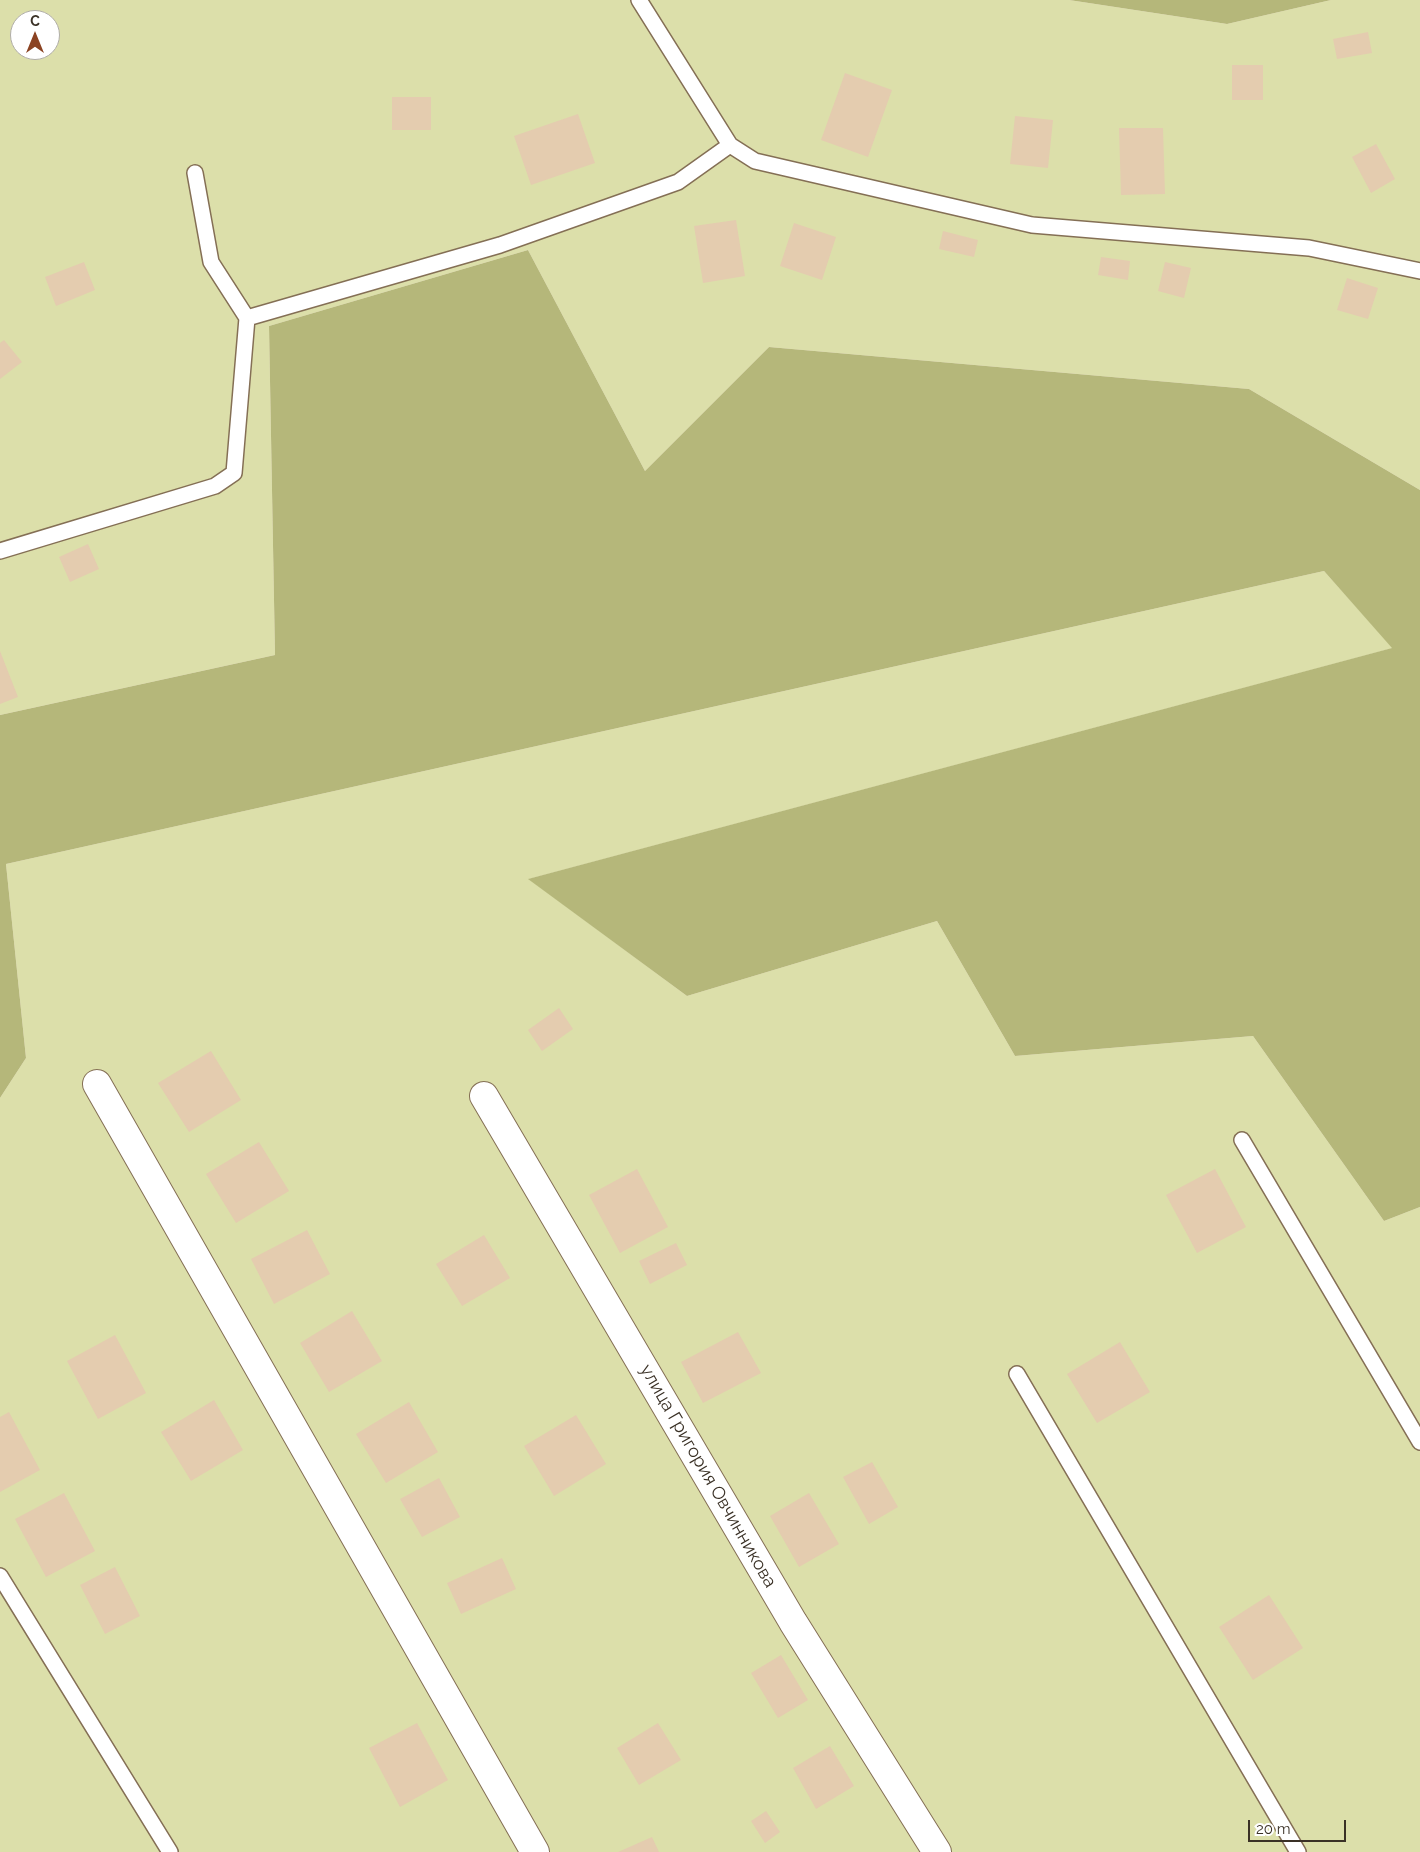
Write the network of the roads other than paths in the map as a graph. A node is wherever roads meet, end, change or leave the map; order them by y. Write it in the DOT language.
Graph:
graph roads {
  1 [pos="639,0"];
  2 [pos="730,145"];
  3 [pos="195,174"];
  4 [pos="1420,271"];
  5 [pos="247,318"];
  6 [pos="0,551"];
  7 [pos="97,1084"];
  8 [pos="484,1096"];
  9 [pos="1242,1140"];
  10 [pos="1017,1374"];
  11 [pos="1420,1442"];
  12 [pos="0,1576"];
  13 [pos="170,1852"];
  14 [pos="535,1852"];
  15 [pos="937,1852"];
  16 [pos="1298,1852"];
  1 -- 2 [label="lane"];
  2 -- 4 [label="lane"];
  2 -- 5 [label="lane"];
  3 -- 5 [label="lane"];
  5 -- 6 [label="lane"];
  7 -- 14 [label="street"];
  8 -- 15 [label="street, улица Григория Овчинникова"];
  9 -- 11 [label="lane"];
  10 -- 16 [label="lane"];
  12 -- 13 [label="lane"];
}
